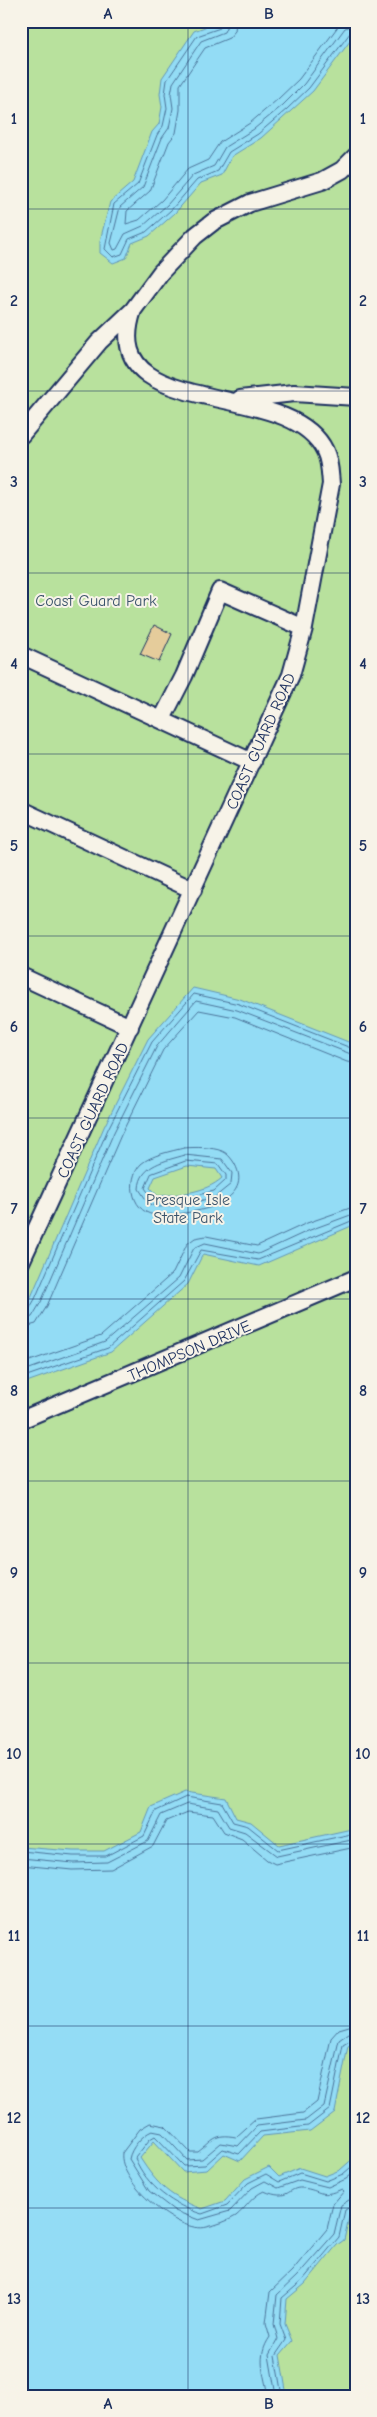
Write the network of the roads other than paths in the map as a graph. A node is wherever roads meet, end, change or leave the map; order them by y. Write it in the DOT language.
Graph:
graph roads {
  1 [pos="356,156"];
  2 [pos="133,310"];
  3 [pos="356,397"];
  4 [pos="230,400"];
  5 [pos="21,435"];
  6 [pos="304,628"];
  7 [pos="21,655"];
  8 [pos="162,719"];
  9 [pos="252,762"];
  10 [pos="21,810"];
  11 [pos="193,890"];
  12 [pos="21,976"];
  13 [pos="130,1026"];
  14 [pos="21,1262"];
  15 [pos="356,1278"];
  16 [pos="21,1420"];
  1 -- 2 [label="street, COAST GUARD ROAD"];
  2 -- 4 [label="street, COAST GUARD ROAD"];
  2 -- 5 [label="street, COAST GUARD ROAD"];
  3 -- 4 [label="street"];
  4 -- 6 [label="street, COAST GUARD ROAD"];
  6 -- 8 [label="street"];
  6 -- 9 [label="street, COAST GUARD ROAD"];
  7 -- 8 [label="street"];
  8 -- 9 [label="street"];
  9 -- 11 [label="street, COAST GUARD ROAD"];
  10 -- 11 [label="street"];
  11 -- 13 [label="street, COAST GUARD ROAD"];
  12 -- 13 [label="street"];
  13 -- 14 [label="street, COAST GUARD ROAD"];
  15 -- 16 [label="street, THOMPSON DRIVE"];
}
